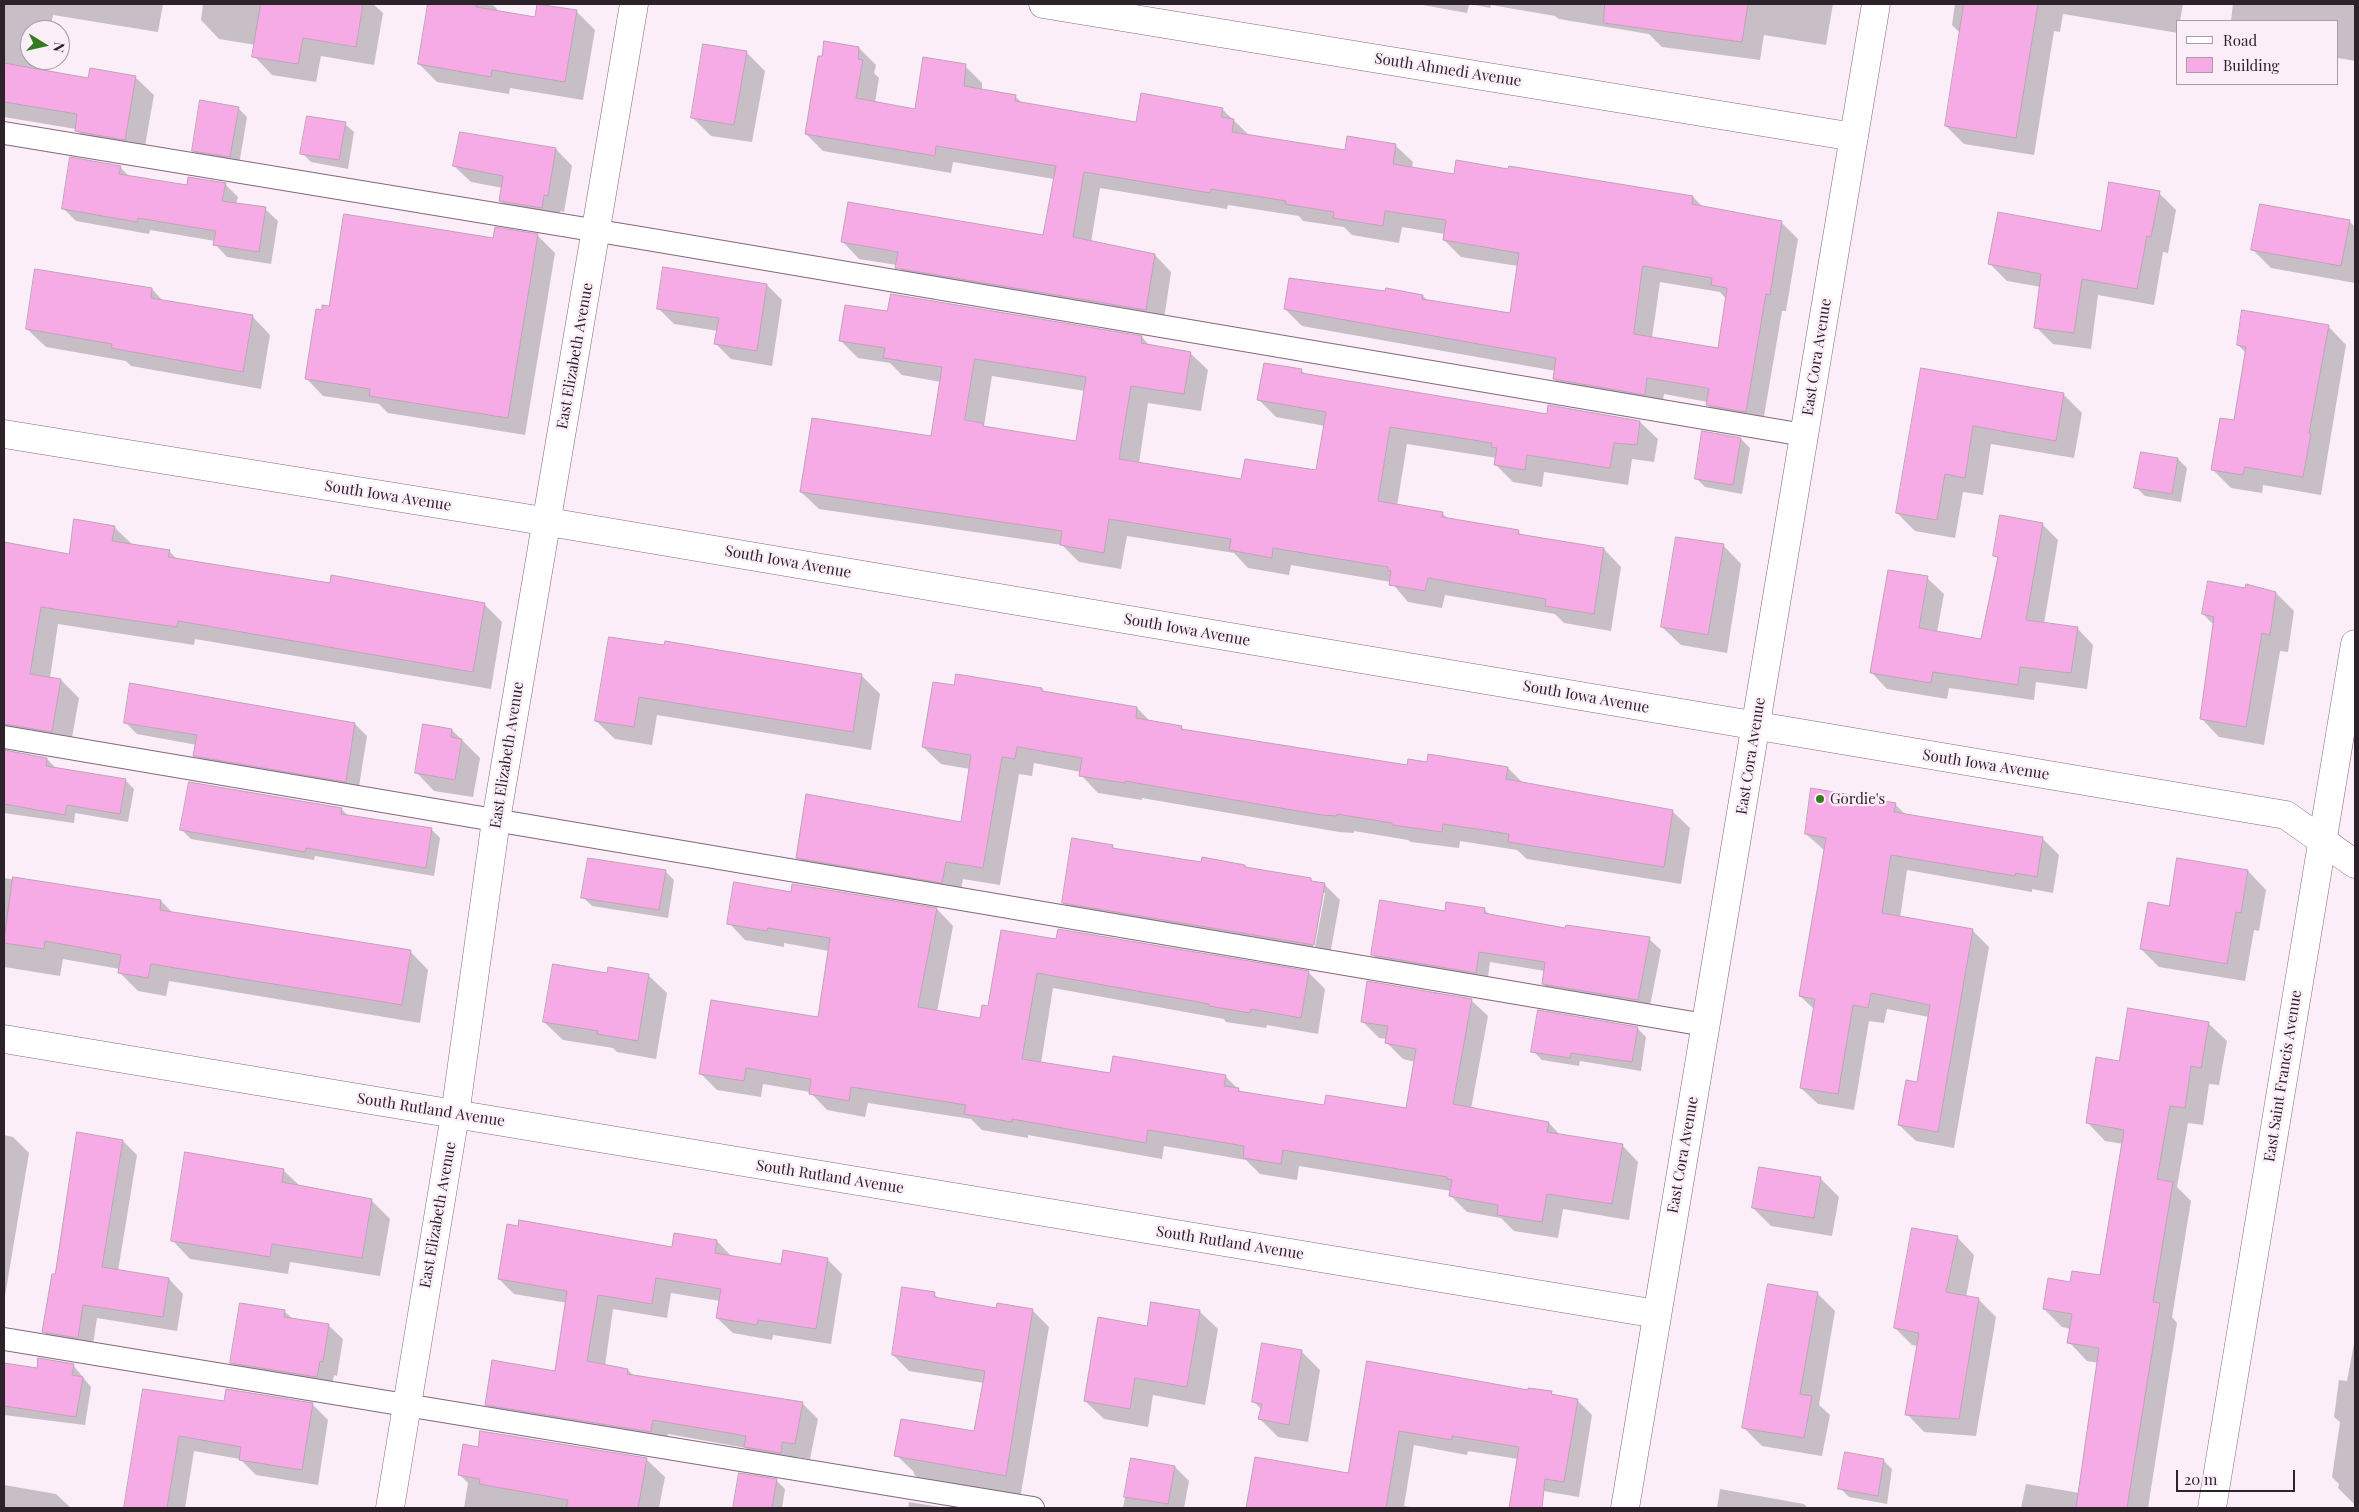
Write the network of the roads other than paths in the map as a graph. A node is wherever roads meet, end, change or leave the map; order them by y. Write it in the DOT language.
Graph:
graph roads {
  1 [pos="634,4"];
  2 [pos="1043,4"];
  3 [pos="1876,4"];
  4 [pos="4,133"];
  5 [pos="1854,137"];
  6 [pos="596,231"];
  7 [pos="4,434"];
  8 [pos="1804,436"];
  9 [pos="546,522"];
  10 [pos="2355,644"];
  11 [pos="1755,726"];
  12 [pos="4,737"];
  13 [pos="496,820"];
  14 [pos="2322,841"];
  15 [pos="2355,864"];
  16 [pos="1705,1025"];
  17 [pos="4,1039"];
  18 [pos="454,1115"];
  19 [pos="1657,1314"];
  20 [pos="4,1339"];
  21 [pos="406,1404"];
  22 [pos="390,1508"];
  23 [pos="1033,1508"];
  24 [pos="1625,1508"];
  25 [pos="2212,1508"];
  1 -- 6 [label="street, East Elizabeth Avenue"];
  2 -- 5 [label="street, South Ahmedi Avenue"];
  3 -- 5 [label="street, East Cora Avenue"];
  4 -- 6 [label="lane"];
  5 -- 8 [label="street, East Cora Avenue"];
  6 -- 8 [label="lane"];
  6 -- 9 [label="street, East Elizabeth Avenue"];
  7 -- 9 [label="street, South Iowa Avenue"];
  8 -- 11 [label="street, East Cora Avenue"];
  9 -- 11 [label="street, South Iowa Avenue"];
  9 -- 13 [label="street, East Elizabeth Avenue"];
  10 -- 14 [label="street, East Saint Francis Avenue"];
  11 -- 14 [label="street, South Iowa Avenue"];
  11 -- 16 [label="street, East Cora Avenue"];
  12 -- 13 [label="lane"];
  13 -- 16 [label="lane"];
  13 -- 18 [label="street, East Elizabeth Avenue"];
  14 -- 15 [label="street, South Iowa Avenue"];
  14 -- 25 [label="street, East Saint Francis Avenue"];
  16 -- 19 [label="street, East Cora Avenue"];
  17 -- 18 [label="street, South Rutland Avenue"];
  18 -- 19 [label="street, South Rutland Avenue"];
  18 -- 21 [label="street, East Elizabeth Avenue"];
  19 -- 24 [label="street, East Cora Avenue"];
  20 -- 21 [label="lane"];
  21 -- 22 [label="street, East Elizabeth Avenue"];
  21 -- 23 [label="lane"];
}
